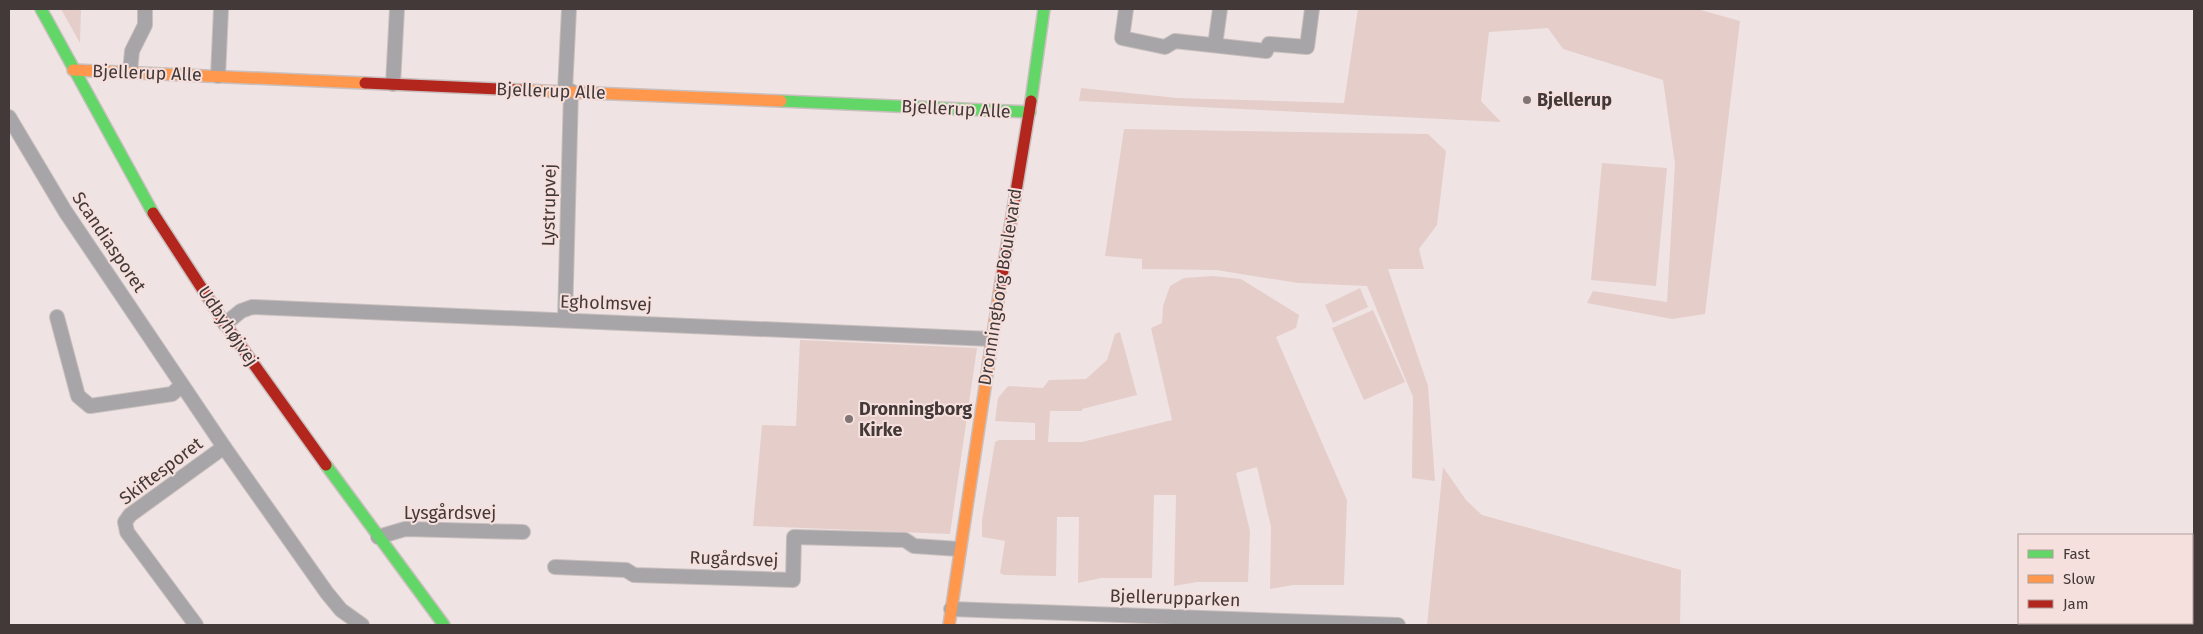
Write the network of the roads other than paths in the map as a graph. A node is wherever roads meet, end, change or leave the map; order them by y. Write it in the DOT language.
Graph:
graph roads {
  1 [pos="41,9"];
  2 [pos="145,9"];
  3 [pos="221,9"];
  4 [pos="397,9"];
  5 [pos="569,9"];
  6 [pos="1044,9"];
  7 [pos="1126,9"];
  8 [pos="1220,9"];
  9 [pos="1312,9"];
  10 [pos="1215,45"];
  11 [pos="73,70"];
  12 [pos="130,72"];
  13 [pos="218,76"];
  14 [pos="394,84"];
  15 [pos="568,91"];
  16 [pos="1030,112"];
  17 [pos="9,117"];
  18 [pos="57,317"];
  19 [pos="565,320"];
  20 [pos="225,324"];
  21 [pos="990,339"];
  22 [pos="182,386"];
  23 [pos="224,447"];
  24 [pos="523,532"];
  25 [pos="378,537"];
  26 [pos="959,549"];
  27 [pos="555,567"];
  28 [pos="951,609"];
  29 [pos="196,625"];
  30 [pos="362,625"];
  31 [pos="444,625"];
  32 [pos="949,625"];
  33 [pos="1398,625"];
  1 -- 11 [label="street, Udbyhøjvej"];
  2 -- 12 [label="street"];
  3 -- 13 [label="street"];
  4 -- 14 [label="street"];
  5 -- 15 [label="street, Lystrupvej"];
  6 -- 16 [label="street, Dronningborg Boulevard"];
  7 -- 10 [label="street"];
  8 -- 10 [label="street"];
  9 -- 10 [label="street"];
  11 -- 12 [label="street, Bjellerup Alle"];
  11 -- 20 [label="street, Udbyhøjvej"];
  12 -- 13 [label="street, Bjellerup Alle"];
  13 -- 14 [label="street, Bjellerup Alle"];
  14 -- 15 [label="street, Bjellerup Alle"];
  15 -- 16 [label="street, Bjellerup Alle"];
  15 -- 19 [label="street, Lystrupvej"];
  16 -- 21 [label="street, Dronningborg Boulevard"];
  17 -- 22 [label="street, Scandiasporet"];
  18 -- 22 [label="street"];
  19 -- 20 [label="street, Egholmsvej"];
  19 -- 21 [label="street, Egholmsvej"];
  20 -- 25 [label="street, Udbyhøjvej"];
  21 -- 26 [label="street, Dronningborg Boulevard"];
  22 -- 23 [label="street, Scandiasporet"];
  23 -- 29 [label="street, Skiftesporet"];
  23 -- 30 [label="street, Scandiasporet"];
  24 -- 25 [label="street, Lysgårdsvej"];
  25 -- 31 [label="street, Udbyhøjvej"];
  26 -- 27 [label="street, Rugårdsvej"];
  26 -- 28 [label="street, Dronningborg Boulevard"];
  28 -- 32 [label="street, Dronningborg Boulevard"];
  28 -- 33 [label="street, Bjellerupparken"];
}
